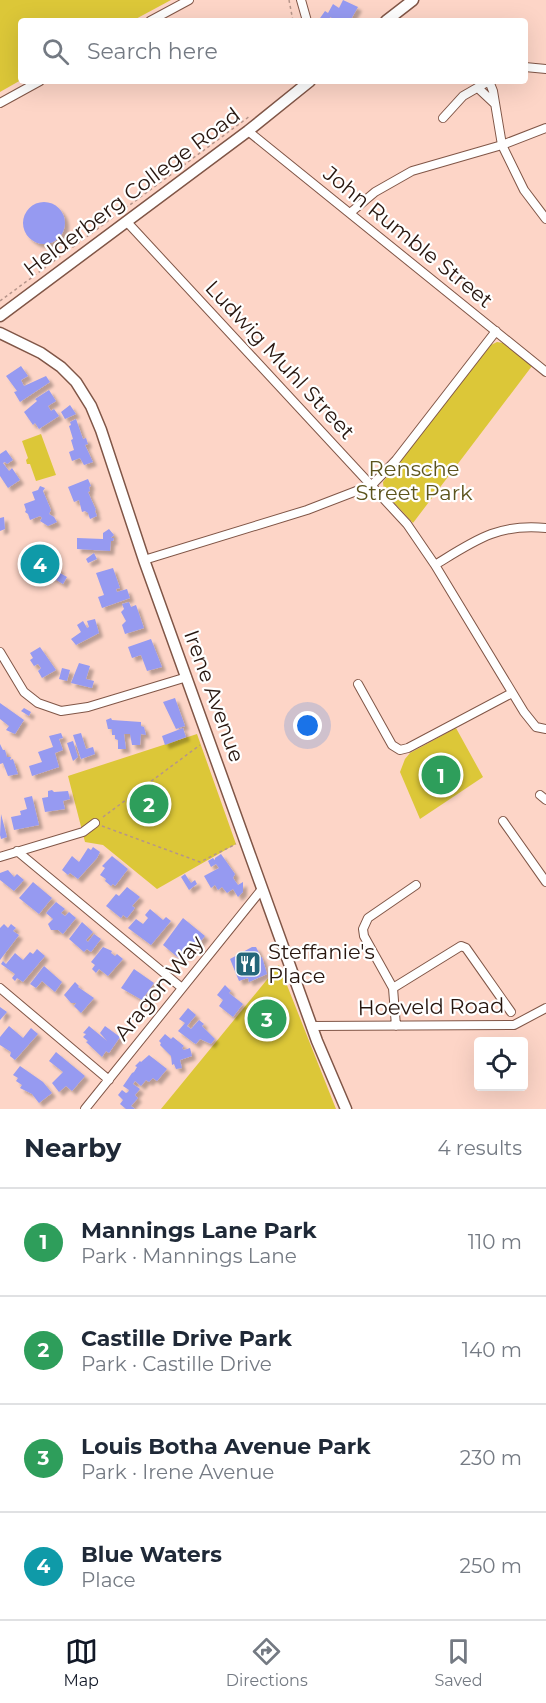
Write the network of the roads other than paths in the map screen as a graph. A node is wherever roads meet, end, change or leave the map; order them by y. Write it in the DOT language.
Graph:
graph roads {
  1 [pos="189,0"];
  2 [pos="301,0"];
  3 [pos="413,0"];
  4 [pos="156,18"];
  5 [pos="306,18"];
  6 [pos="390,18"];
  7 [pos="528,67"];
  8 [pos="546,69"];
  9 [pos="35,84"];
  10 [pos="297,84"];
  11 [pos="306,84"];
  12 [pos="484,84"];
  13 [pos="490,84"];
  14 [pos="478,88"];
  15 [pos="287,99"];
  16 [pos="494,102"];
  17 [pos="0,103"];
  18 [pos="443,118"];
  19 [pos="546,128"];
  20 [pos="248,131"];
  21 [pos="502,145"];
  22 [pos="350,213"];
  23 [pos="546,219"];
  24 [pos="127,222"];
  25 [pos="0,316"];
  26 [pos="496,331"];
  27 [pos="0,333"];
  28 [pos="546,372"];
  29 [pos="372,485"];
  30 [pos="546,528"];
  31 [pos="144,560"];
  32 [pos="435,565"];
  33 [pos="0,651"];
  34 [pos="187,677"];
  35 [pos="358,684"];
  36 [pos="512,693"];
  37 [pos="546,729"];
  38 [pos="503,821"];
  39 [pos="95,824"];
  40 [pos="17,851"];
  41 [pos="0,857"];
  42 [pos="546,882"];
  43 [pos="416,885"];
  44 [pos="262,889"];
  45 [pos="0,988"];
  46 [pos="182,988"];
  47 [pos="393,988"];
  48 [pos="546,1008"];
  49 [pos="511,1012"];
  50 [pos="311,1026"];
  51 [pos="396,1026"];
  52 [pos="109,1080"];
  53 [pos="85,1109"];
  54 [pos="346,1109"];
  1 -- 4 [label="street"];
  2 -- 5 [label="street"];
  3 -- 6 [label="street"];
  7 -- 8 [label="street"];
  9 -- 17 [label="street"];
  10 -- 15 [label="street, Helderberg College Road"];
  11 -- 15 [label="street, Helderberg College Road"];
  12 -- 14 [label="street"];
  13 -- 16 [label="street"];
  14 -- 16 [label="street"];
  14 -- 18 [label="street"];
  15 -- 20 [label="street, Helderberg College Road"];
  16 -- 21 [label="street"];
  19 -- 21 [label="street"];
  20 -- 22 [label="street, John Rumble Street"];
  20 -- 24 [label="street, Helderberg College Road"];
  21 -- 22 [label="street"];
  21 -- 23 [label="street"];
  22 -- 26 [label="street, John Rumble Street"];
  24 -- 25 [label="street, Helderberg College Road"];
  24 -- 29 [label="street, Ludwig Muhl Street"];
  26 -- 28 [label="street, John Rumble Street"];
  26 -- 29 [label="street"];
  27 -- 31 [label="street, Irene Avenue"];
  29 -- 31 [label="street"];
  29 -- 32 [label="street, Ludwig Muhl Street"];
  30 -- 32 [label="street"];
  31 -- 34 [label="street, Irene Avenue"];
  32 -- 36 [label="street, Ludwig Muhl Street"];
  33 -- 34 [label="street"];
  34 -- 44 [label="street, Irene Avenue"];
  35 -- 36 [label="street"];
  36 -- 37 [label="street, Ludwig Muhl Street"];
  38 -- 42 [label="street"];
  39 -- 40 [label="street"];
  40 -- 41 [label="street"];
  40 -- 46 [label="street"];
  43 -- 47 [label="street"];
  44 -- 46 [label="street, Aragon Way"];
  44 -- 50 [label="street, Irene Avenue"];
  45 -- 52 [label="street"];
  46 -- 52 [label="street, Aragon Way"];
  47 -- 49 [label="street"];
  47 -- 51 [label="street"];
  48 -- 51 [label="street, Hoeveld Road"];
  50 -- 51 [label="street, Hoeveld Road"];
  50 -- 54 [label="street, Irene Avenue"];
  52 -- 53 [label="street, Aragon Way"];
}
